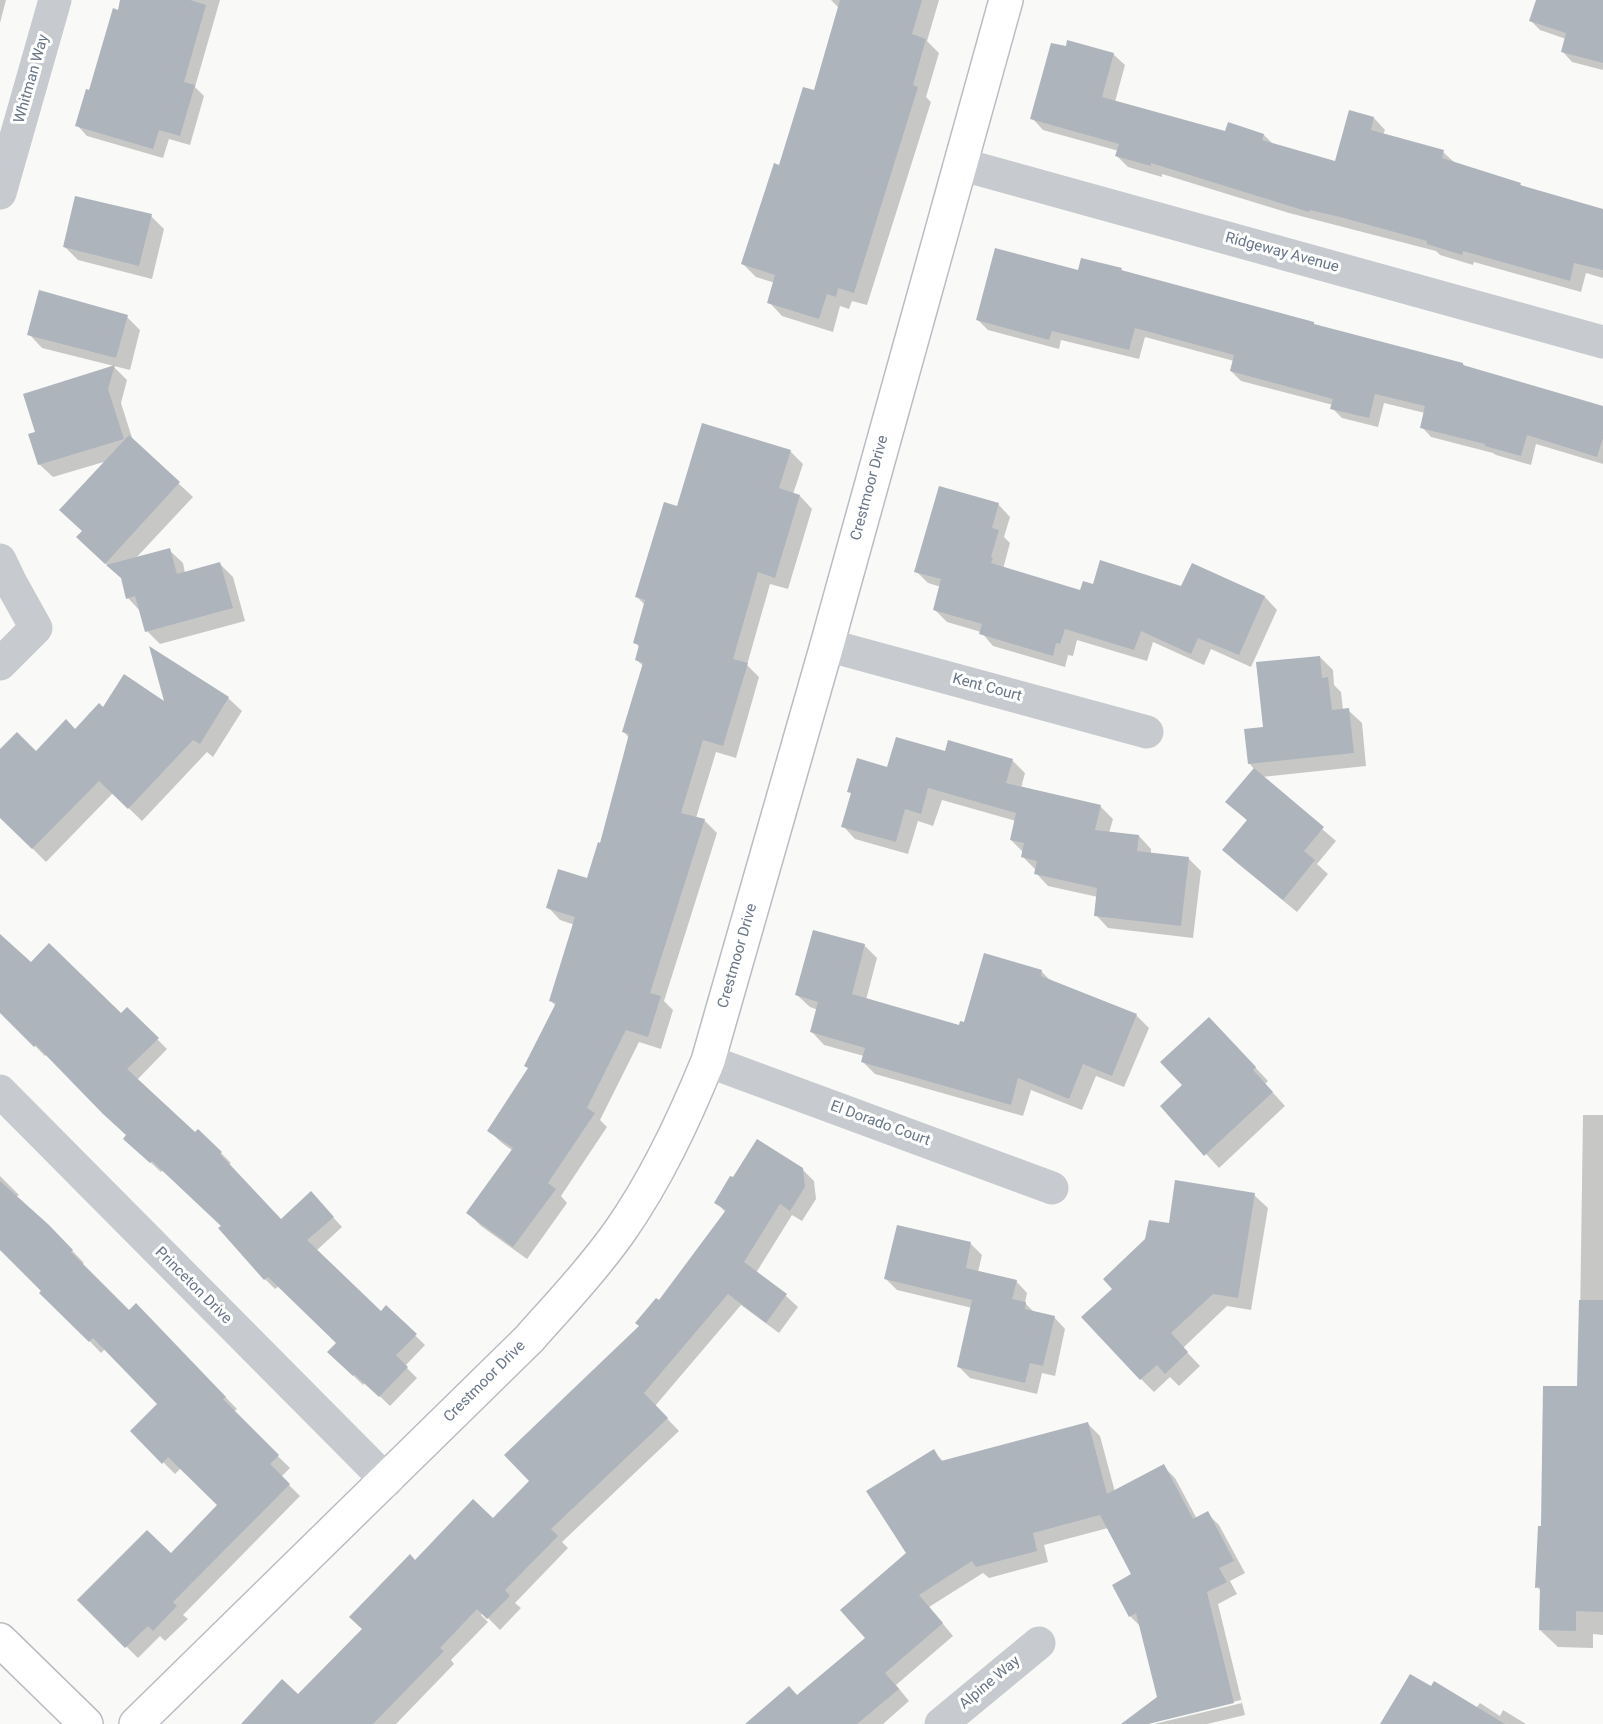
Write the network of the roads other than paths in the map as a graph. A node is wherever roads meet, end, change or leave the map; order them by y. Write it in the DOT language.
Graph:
graph roads {
  1 [pos="55,0"];
  2 [pos="1005,0"];
  3 [pos="960,164"];
  4 [pos="0,193"];
  5 [pos="1603,342"];
  6 [pos="0,560"];
  7 [pos="827,645"];
  8 [pos="0,664"];
  9 [pos="1148,732"];
  10 [pos="708,1061"];
  11 [pos="0,1091"];
  12 [pos="1052,1188"];
  13 [pos="387,1480"];
  14 [pos="0,1640"];
  15 [pos="1039,1643"];
  16 [pos="86,1724"];
  17 [pos="136,1724"];
  18 [pos="941,1724"];
  1 -- 4 [label="street, Whitman Way"];
  2 -- 3 [label="street, Crestmoor Drive"];
  3 -- 5 [label="street, Ridgeway Avenue"];
  3 -- 7 [label="street, Crestmoor Drive"];
  6 -- 8 [label="street"];
  7 -- 9 [label="street, Kent Court"];
  7 -- 10 [label="street, Crestmoor Drive"];
  10 -- 12 [label="street, El Dorado Court"];
  10 -- 13 [label="street, Crestmoor Drive"];
  11 -- 13 [label="street, Princeton Drive"];
  13 -- 17 [label="street, Crestmoor Drive"];
  14 -- 16 [label="street"];
  15 -- 18 [label="street, Alpine Way"];
}
